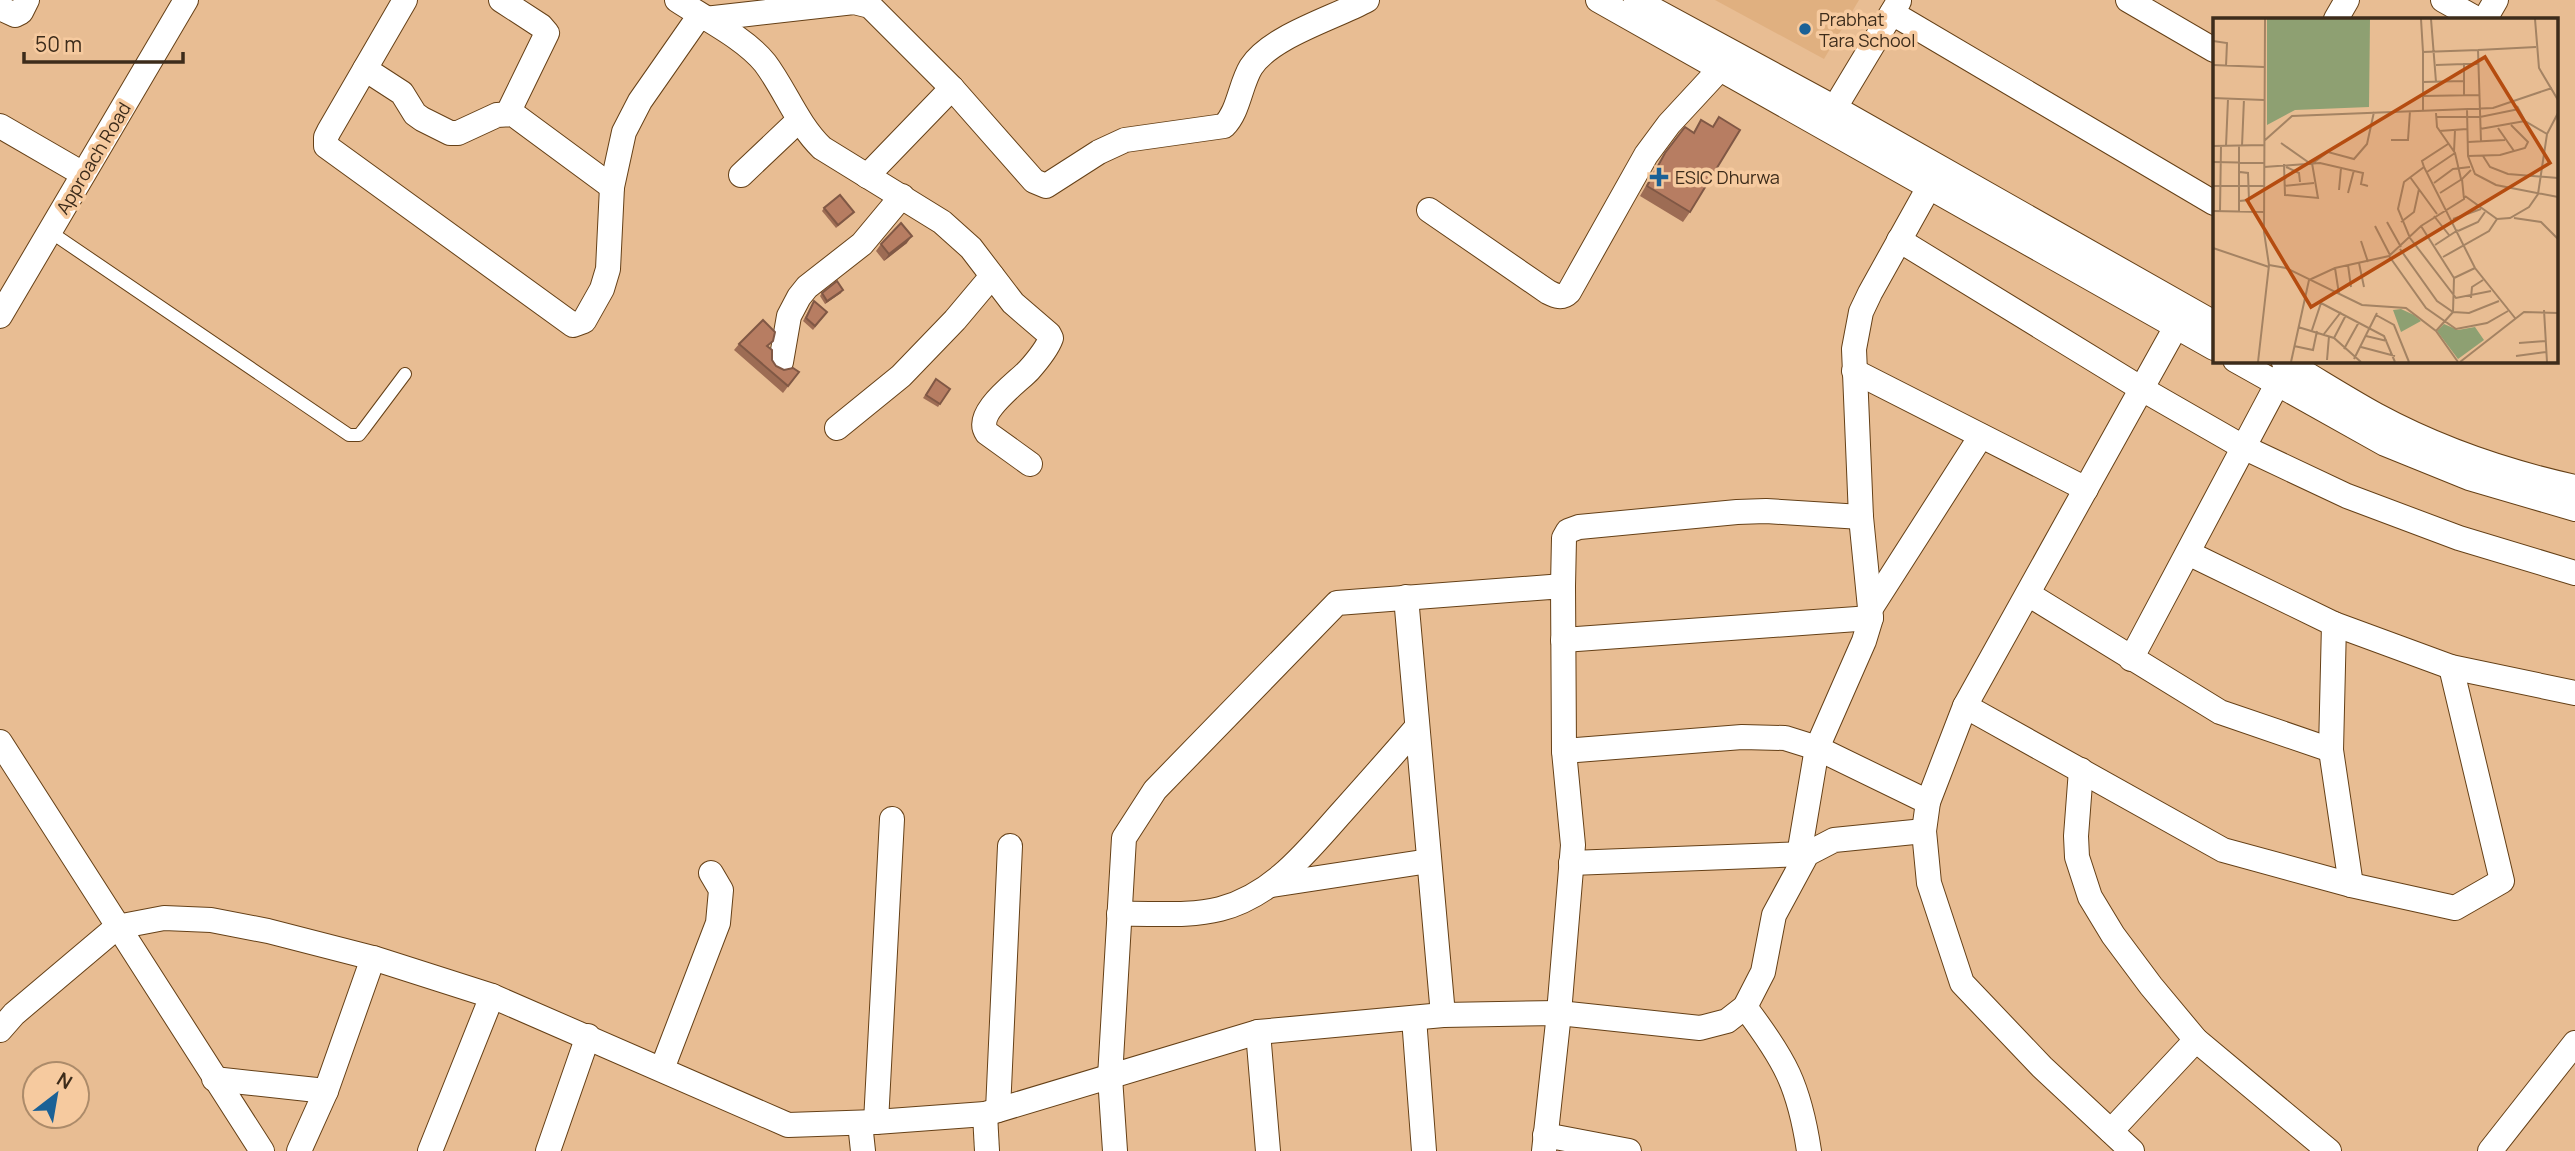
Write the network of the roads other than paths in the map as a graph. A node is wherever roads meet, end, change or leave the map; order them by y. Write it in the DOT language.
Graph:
graph roads {
  1 [pos="27,0"];
  2 [pos="186,0"];
  3 [pos="405,0"];
  4 [pos="500,0"];
  5 [pos="677,0"];
  6 [pos="1367,0"];
  7 [pos="1598,0"];
  8 [pos="1636,0"];
  9 [pos="2128,0"];
  10 [pos="2347,0"];
  11 [pos="2443,0"];
  12 [pos="2496,0"];
  13 [pos="1896,6"];
  14 [pos="0,8"];
  15 [pos="702,17"];
  16 [pos="2337,18"];
  17 [pos="2475,18"];
  18 [pos="2486,18"];
  19 [pos="2213,49"];
  20 [pos="365,69"];
  21 [pos="1719,69"];
  22 [pos="952,88"];
  23 [pos="508,113"];
  24 [pos="1829,118"];
  25 [pos="799,120"];
  26 [pos="0,126"];
  27 [pos="83,174"];
  28 [pos="741,175"];
  29 [pos="867,176"];
  30 [pos="612,187"];
  31 [pos="1929,187"];
  32 [pos="902,196"];
  33 [pos="2213,202"];
  34 [pos="1429,210"];
  35 [pos="49,231"];
  36 [pos="1899,240"];
  37 [pos="992,276"];
  38 [pos="0,316"];
  39 [pos="2213,322"];
  40 [pos="2177,325"];
  41 [pos="2213,347"];
  42 [pos="781,362"];
  43 [pos="2238,362"];
  44 [pos="2287,362"];
  45 [pos="1854,371"];
  46 [pos="405,374"];
  47 [pos="2276,385"];
  48 [pos="2142,389"];
  49 [pos="837,428"];
  50 [pos="1981,436"];
  51 [pos="2243,447"];
  52 [pos="1030,464"];
  53 [pos="2575,487"];
  54 [pos="2086,489"];
  55 [pos="2575,509"];
  56 [pos="1861,517"];
  57 [pos="2188,553"];
  58 [pos="2575,573"];
  59 [pos="1563,586"];
  60 [pos="2028,594"];
  61 [pos="1406,597"];
  62 [pos="1871,613"];
  63 [pos="2334,624"];
  64 [pos="1563,640"];
  65 [pos="2132,659"];
  66 [pos="2451,667"];
  67 [pos="2575,693"];
  68 [pos="1965,706"];
  69 [pos="1417,727"];
  70 [pos="0,742"];
  71 [pos="1817,748"];
  72 [pos="2331,750"];
  73 [pos="1564,751"];
  74 [pos="2081,770"];
  75 [pos="1928,802"];
  76 [pos="891,819"];
  77 [pos="1924,831"];
  78 [pos="1010,846"];
  79 [pos="1803,855"];
  80 [pos="1429,861"];
  81 [pos="1571,863"];
  82 [pos="711,873"];
  83 [pos="2351,885"];
  84 [pos="1268,886"];
  85 [pos="1119,914"];
  86 [pos="117,927"];
  87 [pos="373,958"];
  88 [pos="492,996"];
  89 [pos="1745,1007"];
  90 [pos="1559,1013"];
  91 [pos="1443,1015"];
  92 [pos="1414,1018"];
  93 [pos="0,1030"];
  94 [pos="1258,1032"];
  95 [pos="588,1036"];
  96 [pos="2196,1040"];
  97 [pos="2573,1049"];
  98 [pos="662,1069"];
  99 [pos="1110,1077"];
  100 [pos="214,1079"];
  101 [pos="326,1091"];
  102 [pos="992,1112"];
  103 [pos="868,1123"];
  104 [pos="2111,1131"];
  105 [pos="1544,1143"];
  106 [pos="261,1151"];
  107 [pos="299,1151"];
  108 [pos="430,1151"];
  109 [pos="548,1151"];
  110 [pos="863,1151"];
  111 [pos="988,1151"];
  112 [pos="1115,1151"];
  113 [pos="1268,1151"];
  114 [pos="1424,1151"];
  115 [pos="1629,1151"];
  116 [pos="1809,1151"];
  117 [pos="2132,1151"];
  118 [pos="2329,1151"];
  119 [pos="2490,1151"];
  1 -- 14 [label="street"];
  2 -- 27 [label="street, Approach Road"];
  3 -- 20 [label="street"];
  4 -- 23 [label="street"];
  5 -- 15 [label="street"];
  6 -- 22 [label="street"];
  7 -- 21 [label="street"];
  8 -- 24 [label="street"];
  9 -- 19 [label="street"];
  10 -- 16 [label="street"];
  11 -- 17 [label="street"];
  12 -- 18 [label="street"];
  13 -- 24 [label="street"];
  13 -- 33 [label="street"];
  15 -- 22 [label="street"];
  15 -- 25 [label="street"];
  15 -- 30 [label="street"];
  20 -- 23 [label="street"];
  20 -- 30 [label="street"];
  21 -- 24 [label="street"];
  21 -- 34 [label="street"];
  22 -- 29 [label="street"];
  23 -- 30 [label="street"];
  24 -- 31 [label="street"];
  24 -- 39 [label="street"];
  25 -- 28 [label="street"];
  25 -- 29 [label="street"];
  26 -- 27 [label="street"];
  27 -- 35 [label="street, Approach Road"];
  29 -- 32 [label="street"];
  31 -- 36 [label="street"];
  31 -- 40 [label="street"];
  32 -- 37 [label="street"];
  32 -- 42 [label="street"];
  35 -- 38 [label="street, Approach Road"];
  35 -- 46 [label="lane"];
  36 -- 45 [label="street"];
  36 -- 48 [label="street"];
  37 -- 49 [label="street"];
  37 -- 52 [label="street"];
  40 -- 41 [label="street"];
  40 -- 48 [label="street"];
  43 -- 47 [label="street"];
  44 -- 47 [label="street"];
  44 -- 53 [label="street"];
  45 -- 50 [label="street"];
  45 -- 56 [label="street"];
  47 -- 51 [label="street"];
  47 -- 55 [label="street"];
  48 -- 51 [label="street"];
  48 -- 54 [label="street"];
  50 -- 54 [label="street"];
  50 -- 62 [label="street"];
  51 -- 57 [label="street"];
  51 -- 58 [label="street"];
  54 -- 60 [label="street"];
  56 -- 59 [label="street"];
  56 -- 62 [label="street"];
  57 -- 63 [label="street"];
  57 -- 65 [label="street"];
  59 -- 61 [label="street"];
  59 -- 64 [label="street"];
  60 -- 65 [label="street"];
  60 -- 68 [label="street"];
  61 -- 69 [label="street"];
  61 -- 85 [label="street"];
  62 -- 64 [label="street"];
  62 -- 71 [label="street"];
  63 -- 66 [label="street"];
  63 -- 72 [label="street"];
  64 -- 73 [label="street"];
  65 -- 72 [label="street"];
  66 -- 67 [label="street"];
  66 -- 83 [label="street"];
  68 -- 74 [label="street"];
  68 -- 75 [label="street"];
  69 -- 80 [label="street"];
  69 -- 84 [label="street"];
  70 -- 86 [label="street"];
  71 -- 73 [label="street"];
  71 -- 75 [label="street"];
  71 -- 79 [label="street"];
  72 -- 83 [label="street"];
  73 -- 81 [label="street"];
  74 -- 83 [label="street"];
  74 -- 96 [label="street"];
  75 -- 77 [label="street"];
  76 -- 103 [label="street"];
  77 -- 79 [label="street"];
  77 -- 104 [label="street"];
  78 -- 102 [label="street"];
  79 -- 81 [label="street"];
  79 -- 89 [label="street"];
  80 -- 84 [label="street"];
  80 -- 91 [label="street"];
  81 -- 90 [label="street"];
  82 -- 98 [label="street"];
  84 -- 85 [label="street"];
  85 -- 99 [label="street"];
  86 -- 87 [label="street"];
  86 -- 93 [label="street"];
  86 -- 100 [label="street"];
  87 -- 88 [label="street"];
  87 -- 101 [label="street"];
  88 -- 95 [label="street"];
  88 -- 108 [label="street"];
  89 -- 90 [label="street"];
  89 -- 116 [label="street"];
  90 -- 91 [label="street"];
  90 -- 105 [label="street"];
  91 -- 92 [label="street"];
  92 -- 94 [label="street"];
  92 -- 114 [label="street"];
  94 -- 99 [label="street"];
  94 -- 113 [label="street"];
  95 -- 98 [label="street"];
  95 -- 109 [label="street"];
  96 -- 104 [label="street"];
  96 -- 118 [label="street"];
  97 -- 119 [label="street"];
  98 -- 103 [label="street"];
  99 -- 102 [label="street"];
  99 -- 112 [label="street"];
  100 -- 101 [label="street"];
  100 -- 106 [label="street"];
  101 -- 107 [label="street"];
  102 -- 103 [label="street"];
  102 -- 111 [label="street"];
  103 -- 110 [label="street"];
  104 -- 117 [label="street"];
  105 -- 115 [label="street"];
}
